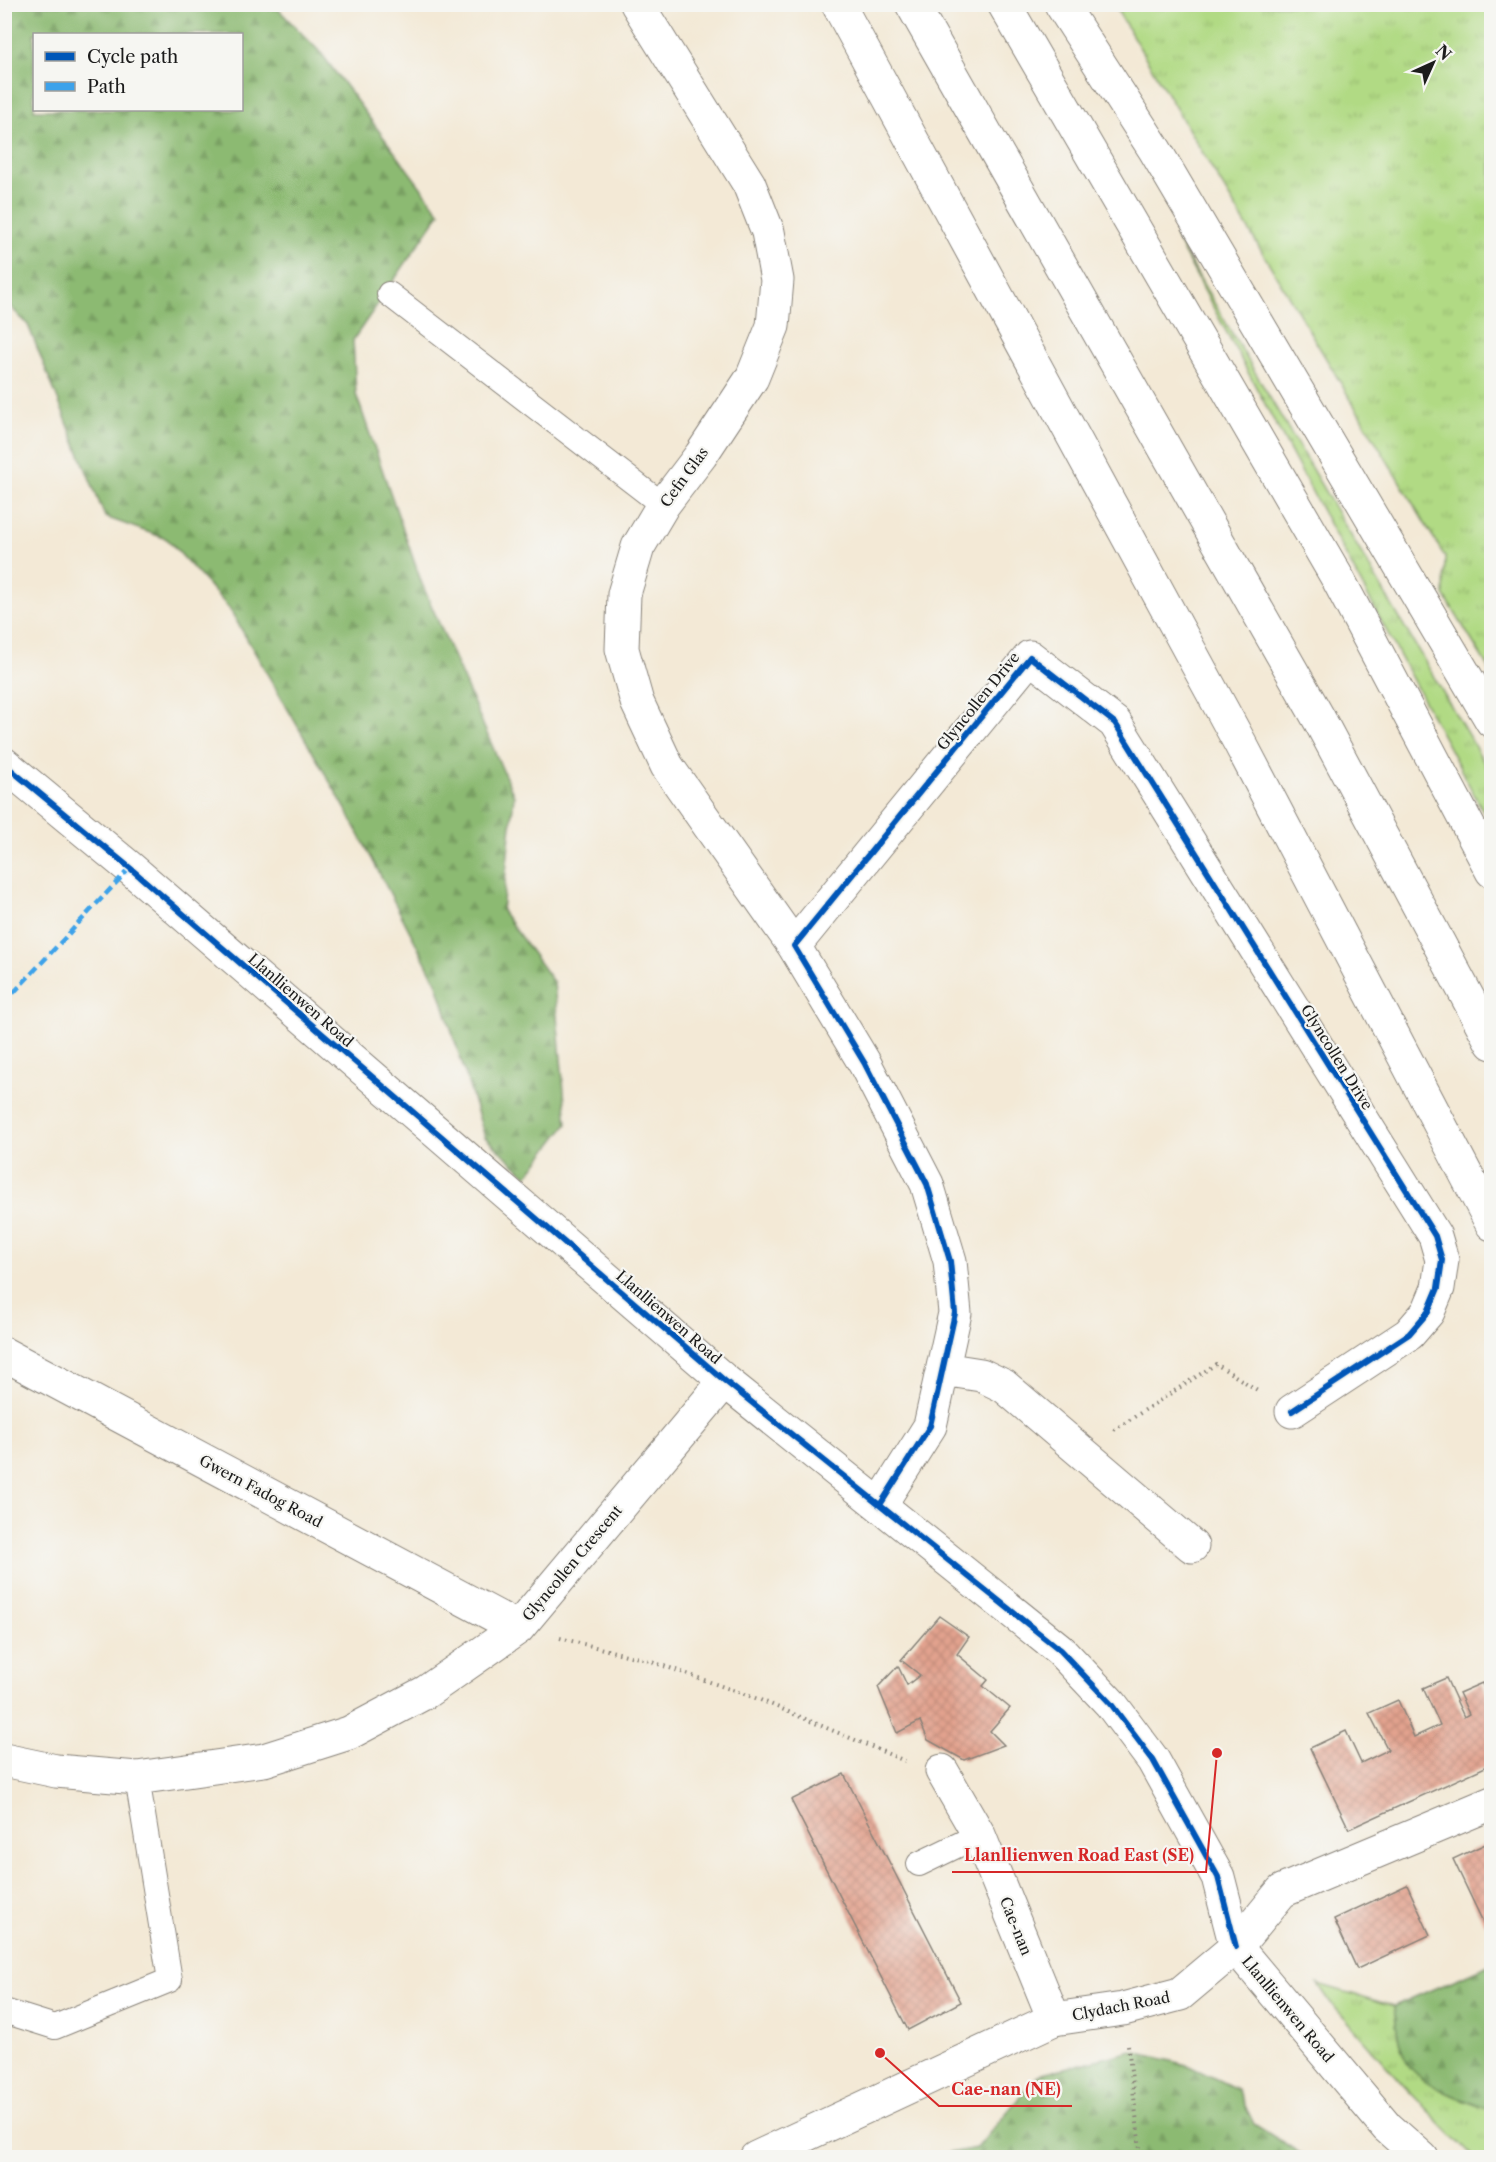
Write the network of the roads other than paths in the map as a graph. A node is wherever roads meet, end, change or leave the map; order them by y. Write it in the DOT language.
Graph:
graph roads {
  1 [pos="637,4"];
  2 [pos="838,4"];
  3 [pos="912,4"];
  4 [pos="1004,4"];
  5 [pos="1061,4"];
  6 [pos="389,294"];
  7 [pos="663,505"];
  8 [pos="1491,721"];
  9 [pos="4,764"];
  10 [pos="1491,871"];
  11 [pos="794,946"];
  12 [pos="1491,1043"];
  13 [pos="1491,1224"];
  14 [pos="4,1354"];
  15 [pos="943,1369"];
  16 [pos="725,1381"];
  17 [pos="1292,1411"];
  18 [pos="880,1505"];
  19 [pos="1192,1546"];
  20 [pos="518,1628"];
  21 [pos="4,1760"];
  22 [pos="137,1778"];
  23 [pos="948,1779"];
  24 [pos="1491,1803"];
  25 [pos="979,1834"];
  26 [pos="919,1864"];
  27 [pos="1236,1947"];
  28 [pos="4,2011"];
  29 [pos="1054,2019"];
  30 [pos="1387,2127"];
  31 [pos="756,2157"];
  32 [pos="1398,2157"];
  33 [pos="1422,2157"];
  1 -- 7 [label="main road, Cefn Glas"];
  2 -- 13 [label="main road"];
  3 -- 12 [label="main road"];
  4 -- 10 [label="main road"];
  5 -- 8 [label="main road"];
  6 -- 7 [label="lane"];
  7 -- 11 [label="main road, Cefn Glas"];
  9 -- 16 [label="main road, Llanllienwen Road"];
  11 -- 15 [label="main road"];
  11 -- 17 [label="main road, Glyncollen Drive"];
  14 -- 20 [label="main road, Gwern Fadog Road"];
  15 -- 18 [label="main road"];
  15 -- 19 [label="main road"];
  16 -- 18 [label="main road, Llanllienwen Road"];
  16 -- 20 [label="main road, Glyncollen Crescent"];
  18 -- 27 [label="main road, Llanllienwen Road"];
  20 -- 22 [label="main road, Glyncollen Crescent"];
  21 -- 22 [label="main road, Glyncollen Crescent"];
  22 -- 28 [label="lane"];
  23 -- 25 [label="main road, Cae-nan"];
  24 -- 27 [label="main road, Clydach Road"];
  25 -- 26 [label="lane"];
  25 -- 29 [label="main road, Cae-nan"];
  27 -- 29 [label="main road, Clydach Road"];
  27 -- 30 [label="main road, Llanllienwen Road"];
  29 -- 31 [label="main road, Clydach Road"];
  30 -- 32 [label="main road, Llanllienwen Road"];
  30 -- 33 [label="main road, Llanllienwen Road"];
}
